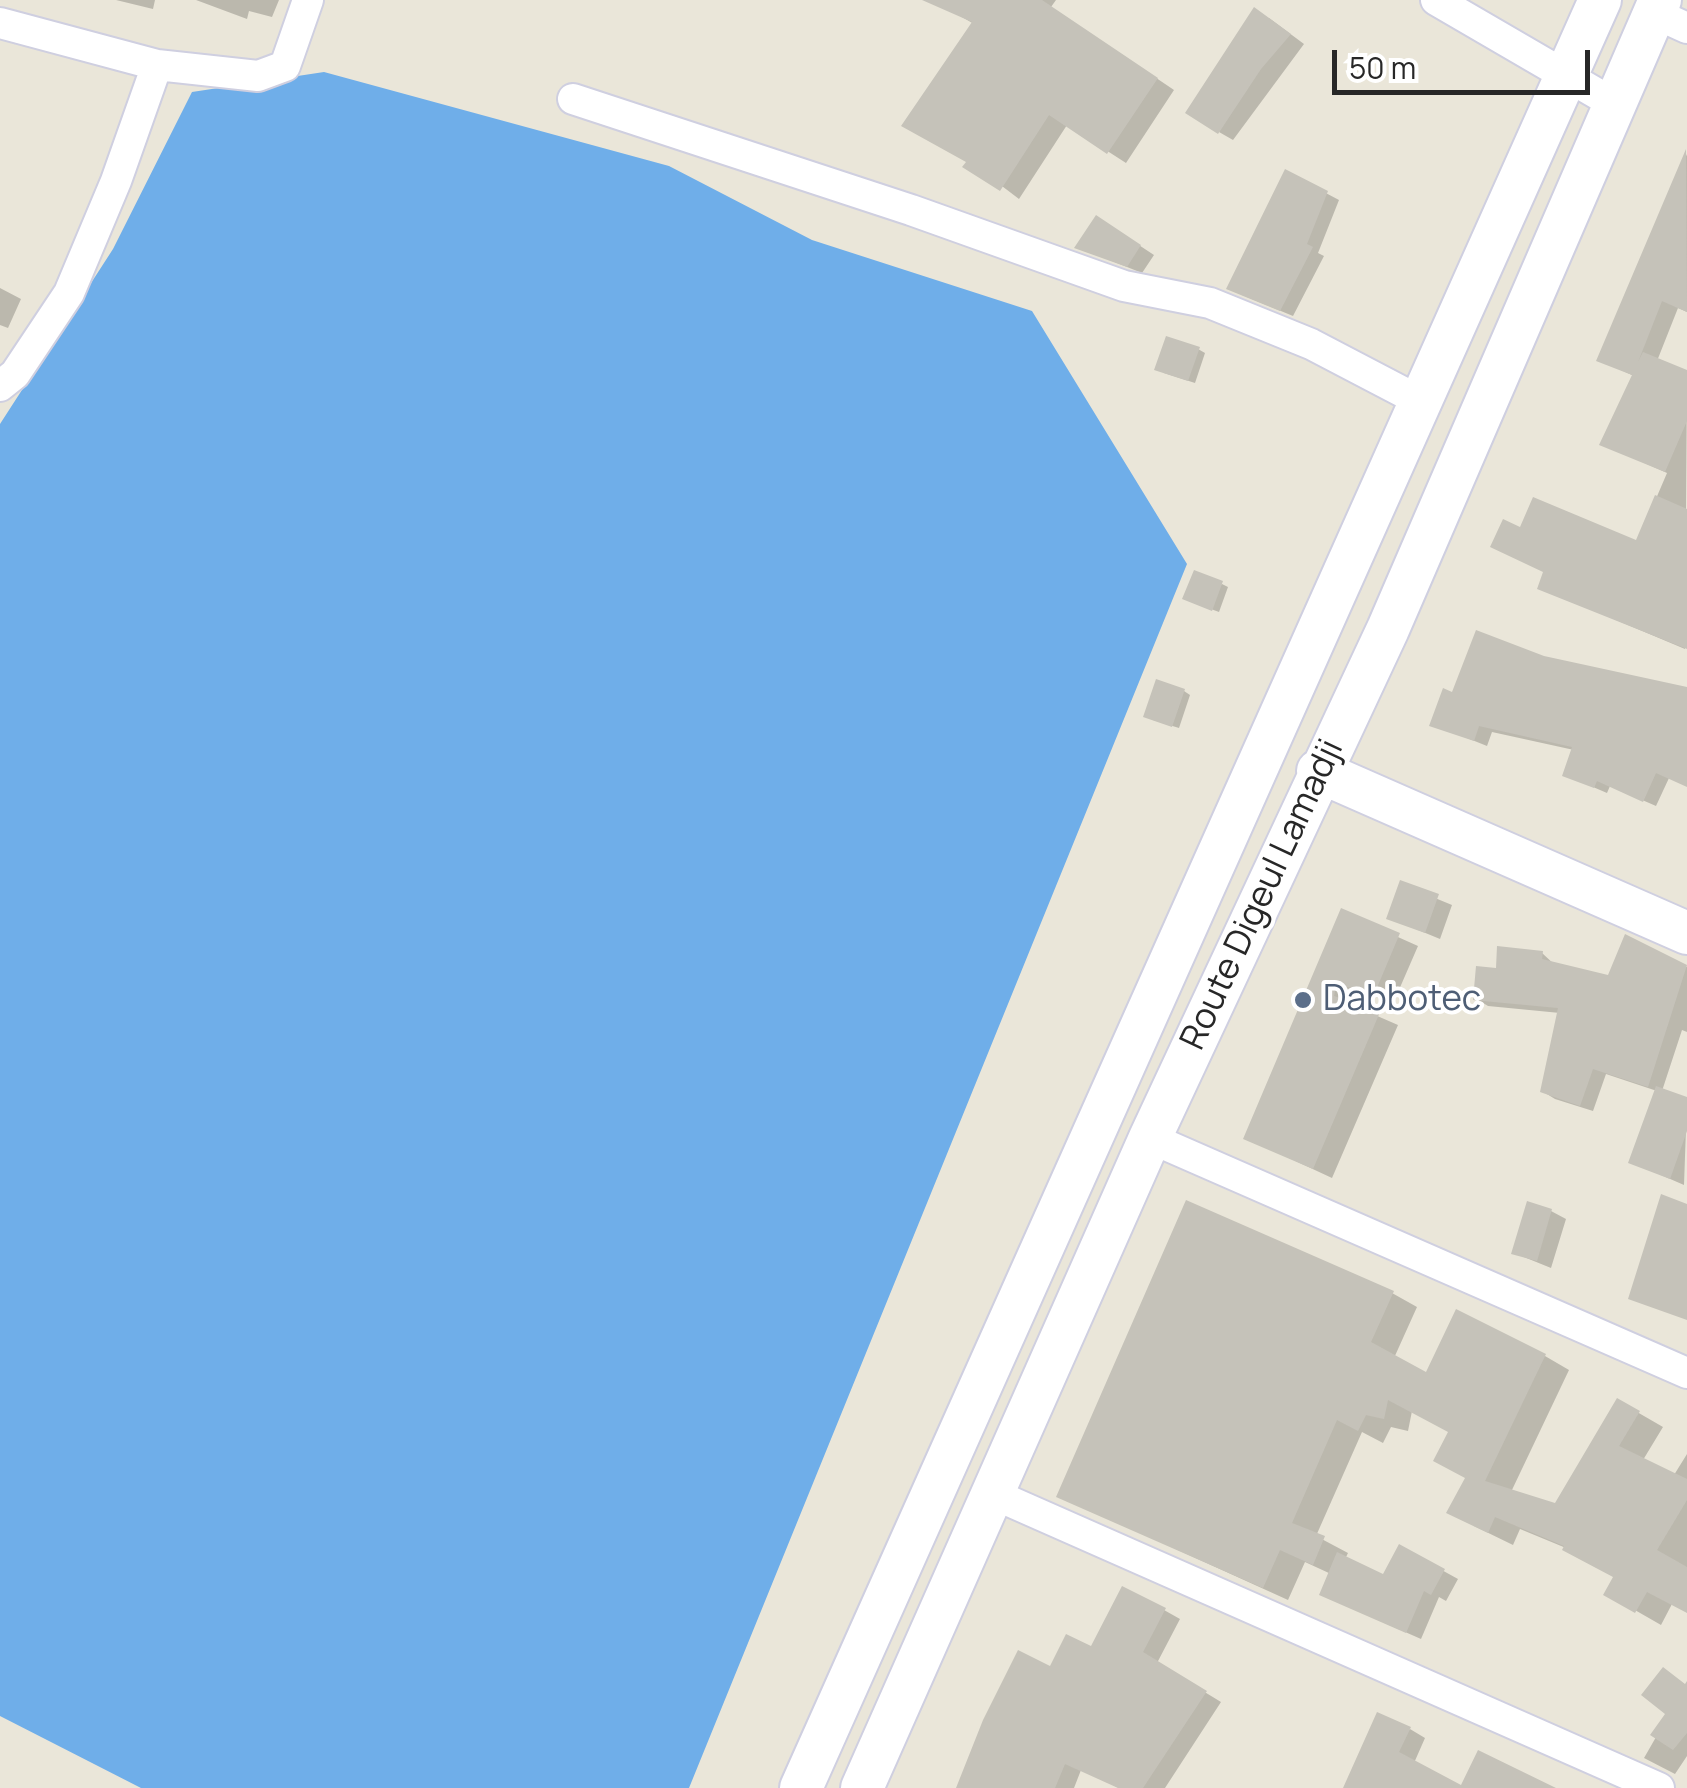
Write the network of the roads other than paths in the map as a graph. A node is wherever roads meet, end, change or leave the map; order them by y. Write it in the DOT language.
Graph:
graph roads {
  1 [pos="308,0"];
  2 [pos="1436,0"];
  3 [pos="1600,0"];
  4 [pos="1667,14"];
  5 [pos="0,23"];
  6 [pos="157,65"];
  7 [pos="1564,77"];
  8 [pos="573,99"];
  9 [pos="1613,103"];
  10 [pos="0,386"];
  11 [pos="1420,400"];
  12 [pos="1318,771"];
  13 [pos="1687,934"];
  14 [pos="1150,1138"];
  15 [pos="1687,1373"];
  16 [pos="992,1494"];
  17 [pos="801,1788"];
  18 [pos="862,1788"];
  19 [pos="1659,1788"];
  1 -- 6 [label="street"];
  2 -- 7 [label="street"];
  3 -- 7 [label="main road"];
  4 -- 9 [label="main road, Route Digeul Lamadji"];
  5 -- 6 [label="street"];
  6 -- 10 [label="street"];
  7 -- 9 [label="street"];
  7 -- 11 [label="main road"];
  8 -- 11 [label="street"];
  9 -- 12 [label="main road, Route Digeul Lamadji"];
  11 -- 17 [label="main road"];
  12 -- 13 [label="main road"];
  12 -- 14 [label="main road, Route Digeul Lamadji"];
  14 -- 15 [label="street"];
  14 -- 16 [label="main road, Route Digeul Lamadji"];
  16 -- 18 [label="main road, Route Digeul Lamadji"];
  16 -- 19 [label="street"];
}
